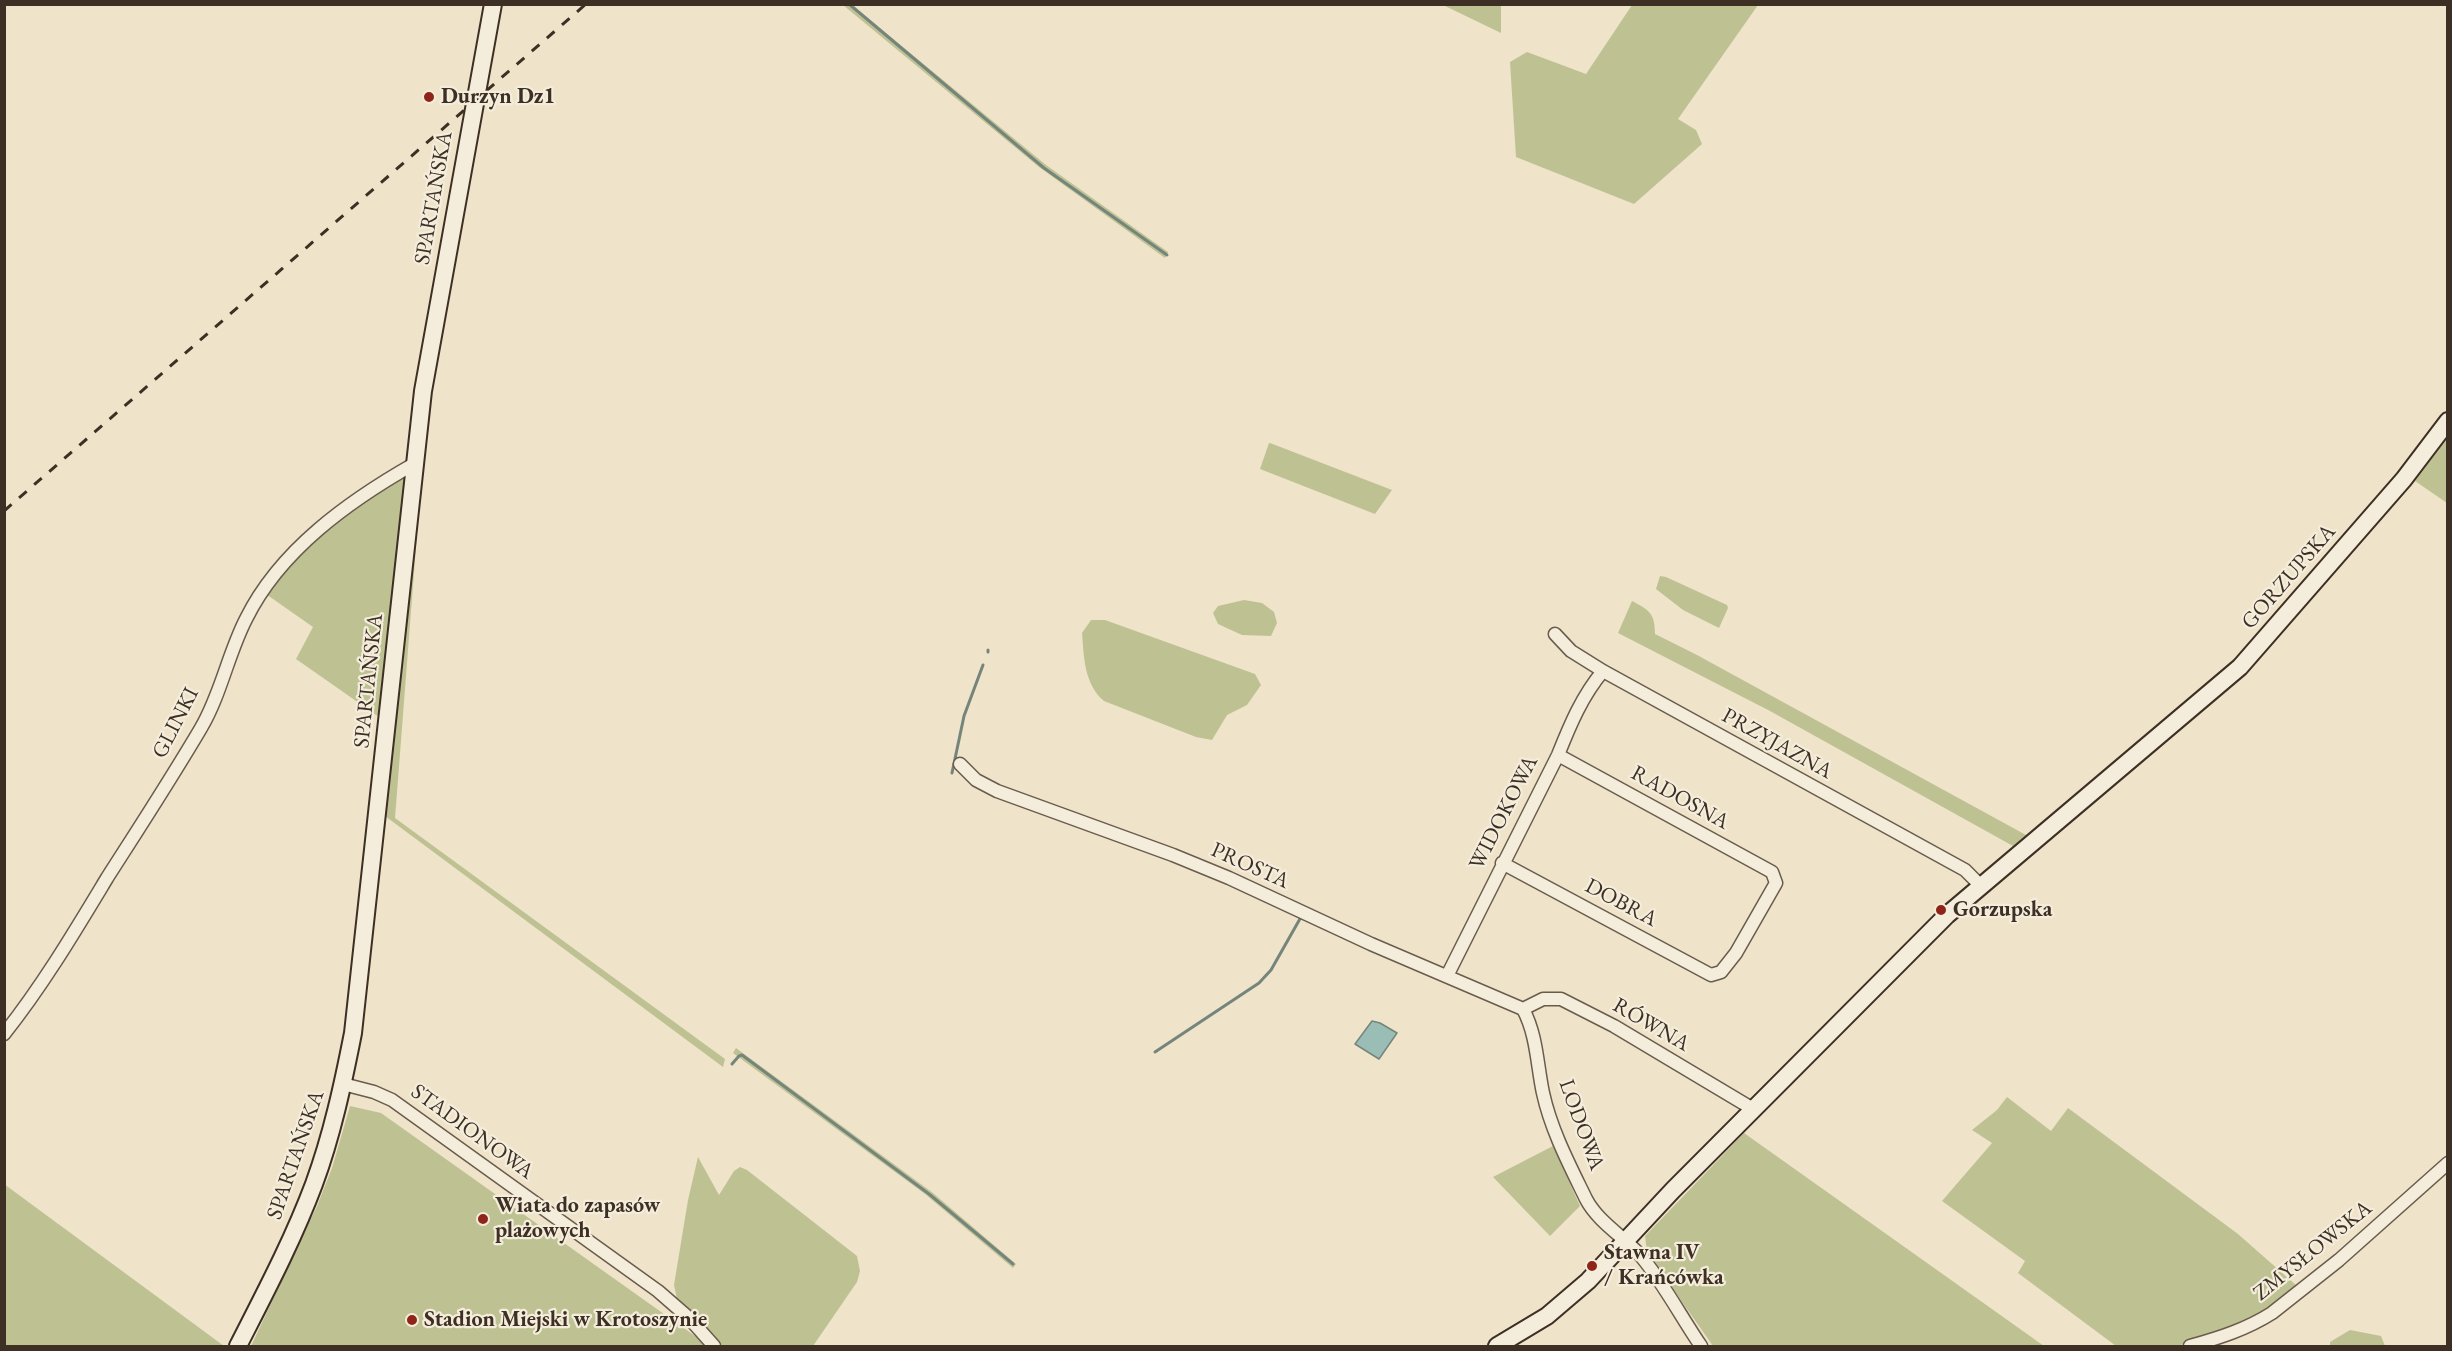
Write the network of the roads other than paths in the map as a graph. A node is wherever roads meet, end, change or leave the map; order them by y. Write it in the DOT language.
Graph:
graph roads {
  1 [pos="493,4"];
  2 [pos="2448,421"];
  3 [pos="414,464"];
  4 [pos="1555,634"];
  5 [pos="1603,671"];
  6 [pos="1557,755"];
  7 [pos="960,764"];
  8 [pos="1502,863"];
  9 [pos="1981,886"];
  10 [pos="1721,972"];
  11 [pos="1447,976"];
  12 [pos="1523,1009"];
  13 [pos="4,1034"];
  14 [pos="343,1084"];
  15 [pos="1753,1109"];
  16 [pos="2448,1163"];
  17 [pos="1627,1241"];
  18 [pos="238,1347"];
  19 [pos="714,1347"];
  20 [pos="1497,1347"];
  21 [pos="1701,1347"];
  22 [pos="2190,1347"];
  1 -- 3 [label="street, SPARTAŃSKA"];
  2 -- 9 [label="street, GORZUPSKA"];
  3 -- 13 [label="street, GLINKI"];
  3 -- 14 [label="street, SPARTAŃSKA"];
  4 -- 5 [label="street, PRZYJAZNA"];
  5 -- 6 [label="street, WIDOKOWA"];
  5 -- 9 [label="street, PRZYJAZNA"];
  6 -- 8 [label="street, WIDOKOWA"];
  6 -- 10 [label="street, RADOSNA"];
  7 -- 11 [label="street, PROSTA"];
  8 -- 10 [label="street, DOBRA"];
  8 -- 11 [label="street, WIDOKOWA"];
  9 -- 15 [label="street, GORZUPSKA"];
  11 -- 12 [label="street, PROSTA"];
  12 -- 15 [label="street, RÓWNA"];
  12 -- 17 [label="street, LODOWA"];
  14 -- 18 [label="street, SPARTAŃSKA"];
  14 -- 19 [label="street, STADIONOWA"];
  15 -- 17 [label="street, GORZUPSKA"];
  16 -- 22 [label="street, ZMYSŁOWSKA"];
  17 -- 20 [label="street, GORZUPSKA"];
  17 -- 21 [label="street, LODOWA"];
}
